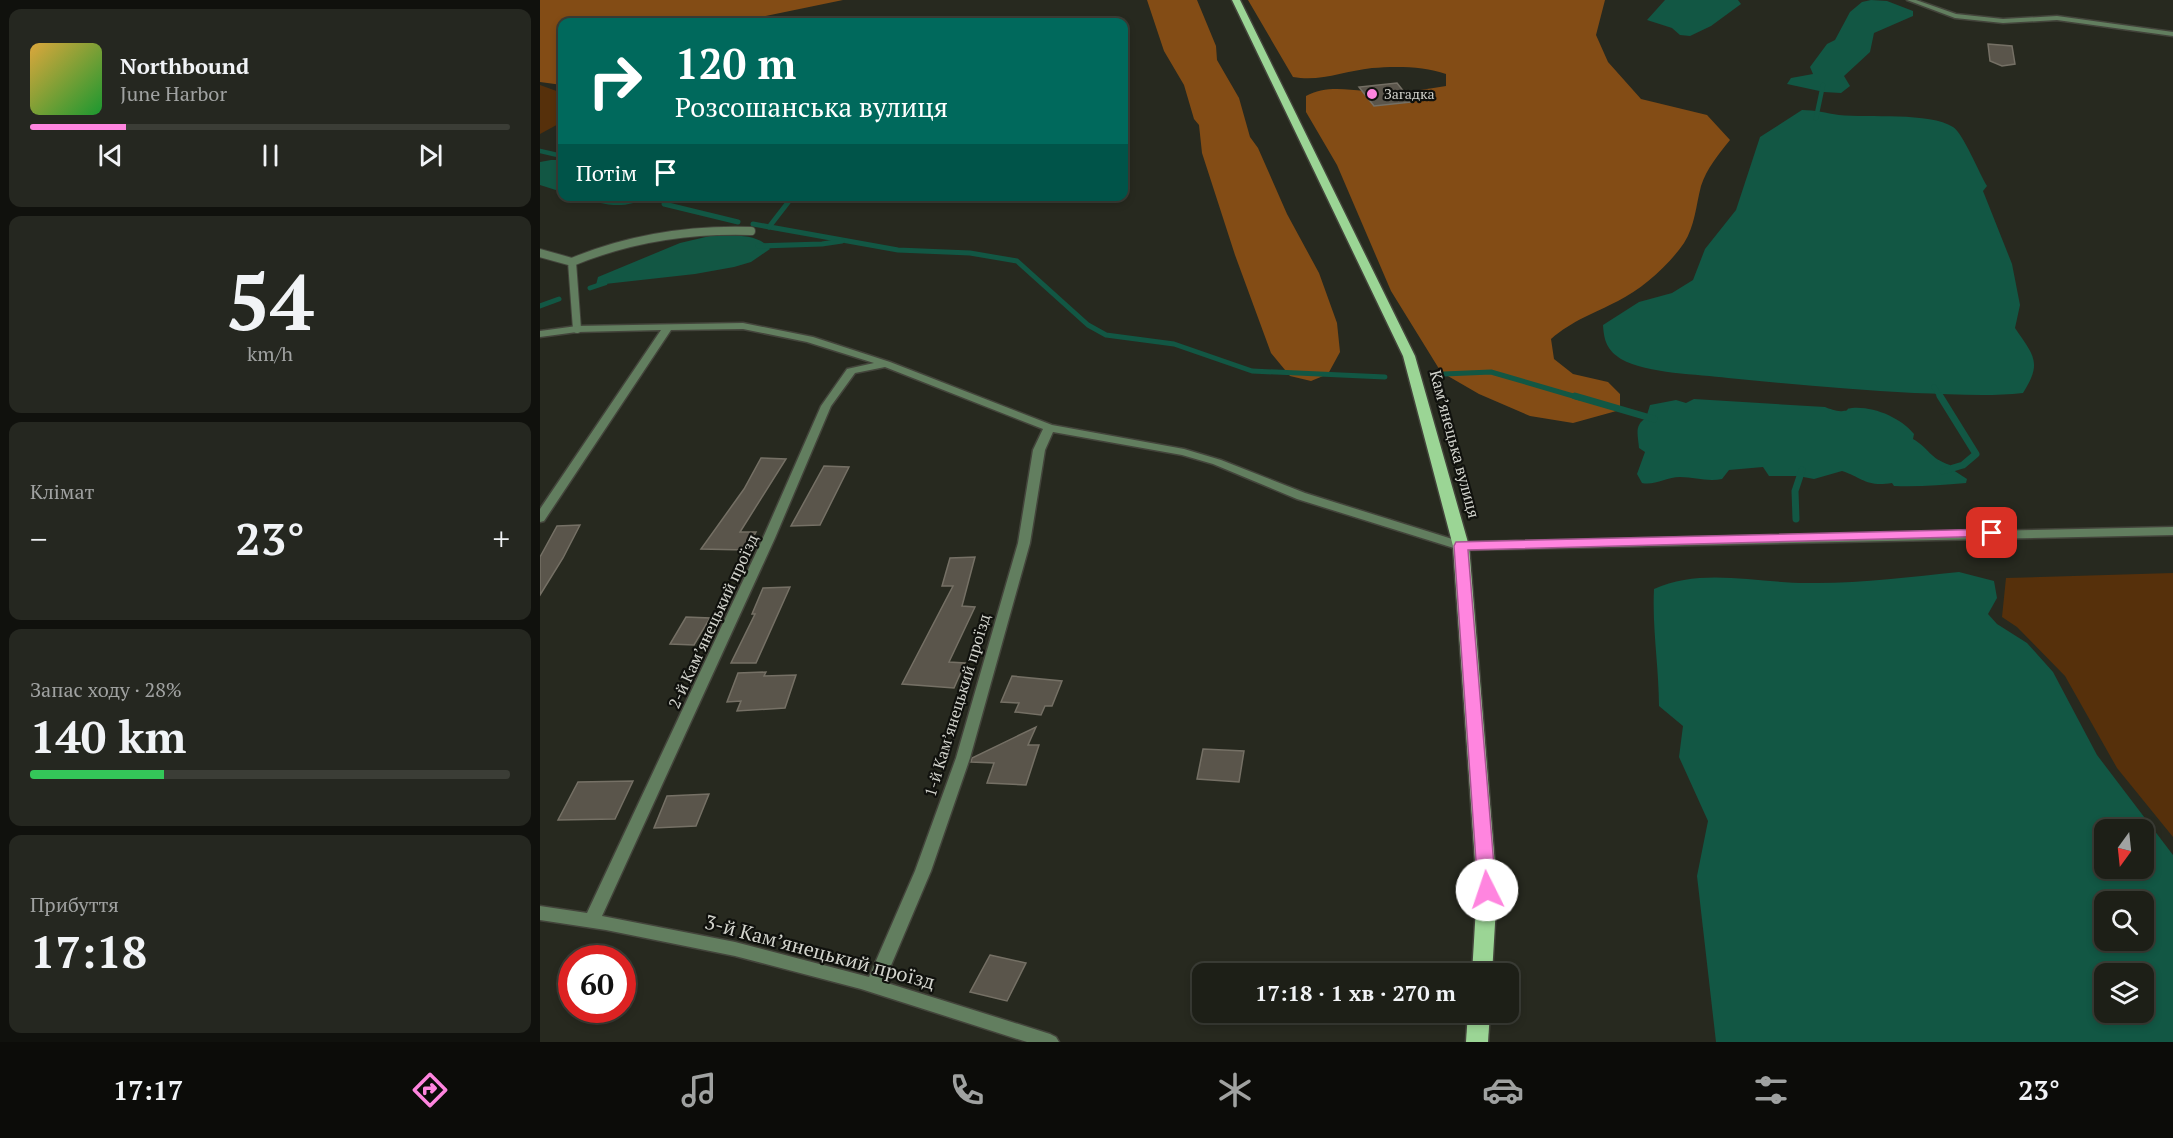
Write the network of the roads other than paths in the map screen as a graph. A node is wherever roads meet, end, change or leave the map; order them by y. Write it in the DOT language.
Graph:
graph roads {
  1 [pos="1236,0"];
  2 [pos="1910,0"];
  3 [pos="2173,34"];
  4 [pos="751,231"];
  5 [pos="540,253"];
  6 [pos="572,262"];
  7 [pos="668,327"];
  8 [pos="577,329"];
  9 [pos="540,334"];
  10 [pos="886,364"];
  11 [pos="1049,428"];
  12 [pos="540,518"];
  13 [pos="2173,531"];
  14 [pos="1461,546"];
  15 [pos="540,913"];
  16 [pos="592,920"];
  17 [pos="1483,963"];
  18 [pos="873,985"];
  19 [pos="1478,1023"];
  20 [pos="1050,1042"];
  21 [pos="1477,1042"];
  1 -- 14 [label="main road, Камʼянецька вулиця"];
  2 -- 3 [label="street"];
  4 -- 6 [label="lane"];
  5 -- 6 [label="lane"];
  6 -- 8 [label="lane"];
  7 -- 8 [label="street"];
  7 -- 10 [label="street"];
  7 -- 12 [label="street"];
  8 -- 9 [label="street"];
  10 -- 11 [label="street"];
  10 -- 16 [label="street, 2-й Камʼянецький проїзд"];
  11 -- 14 [label="street"];
  11 -- 18 [label="street, 1-й Камʼянецький проїзд"];
  13 -- 14 [label="street"];
  14 -- 17 [label="main road, Камʼянецька вулиця"];
  15 -- 16 [label="street, 3-й Камʼянецький проїзд"];
  16 -- 18 [label="street, 3-й Камʼянецький проїзд"];
  18 -- 20 [label="street, 3-й Камʼянецький проїзд"];
  19 -- 21 [label="main road"];
}
